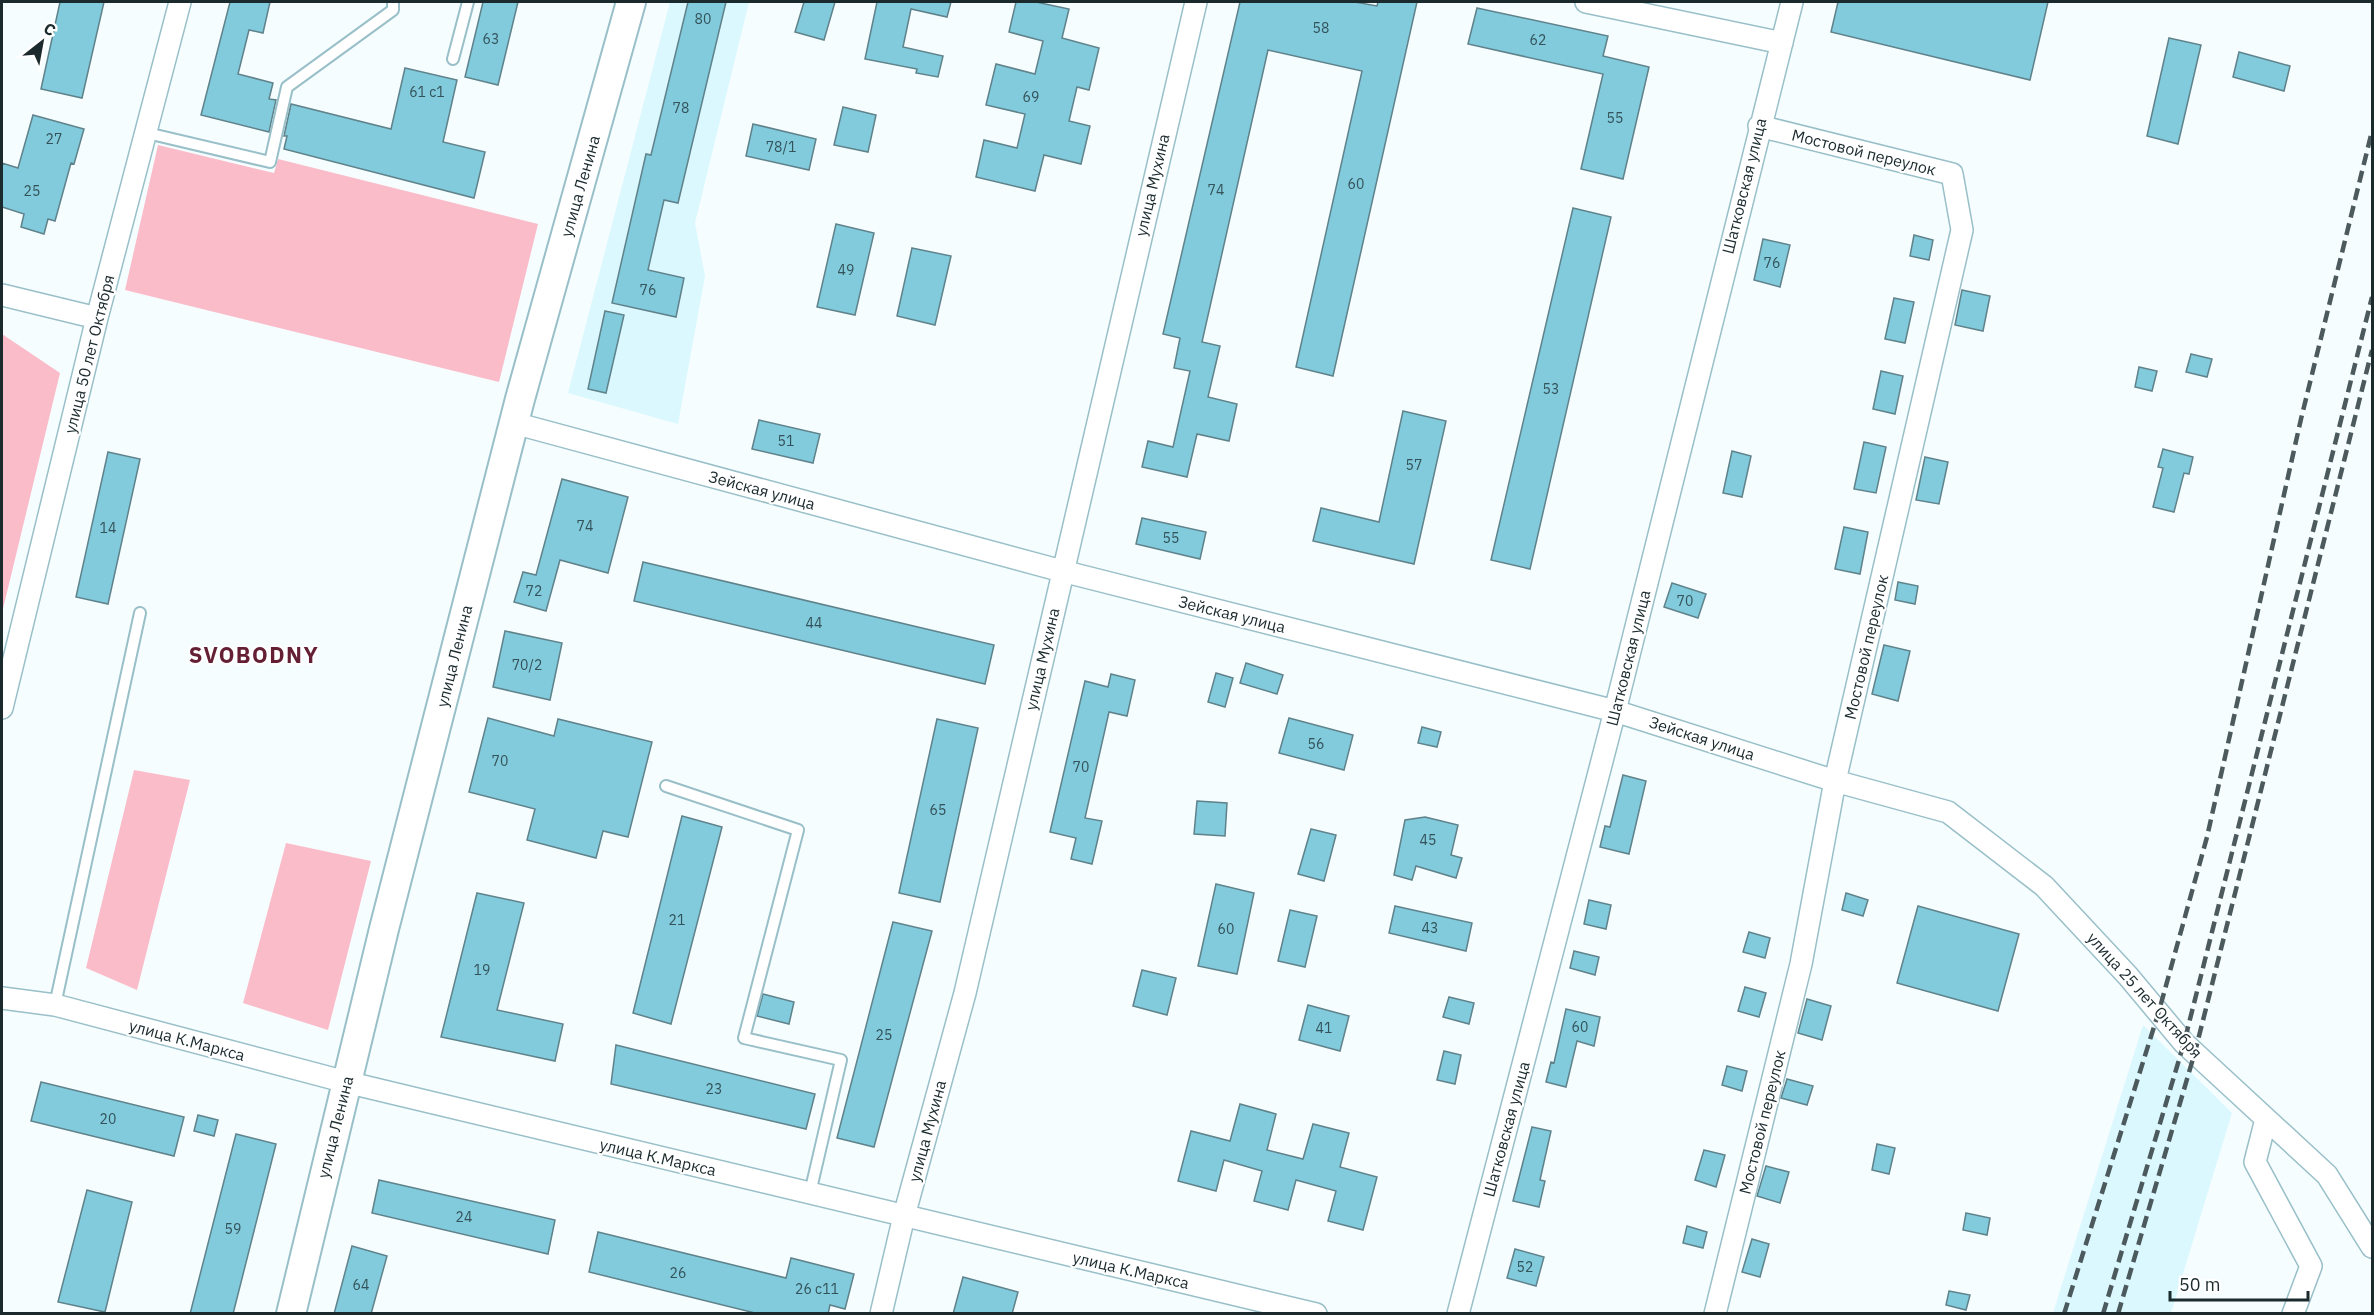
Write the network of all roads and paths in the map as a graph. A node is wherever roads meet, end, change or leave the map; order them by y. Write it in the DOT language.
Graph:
graph roads {
  1 [pos="180,2"];
  2 [pos="393,2"];
  3 [pos="468,2"];
  4 [pos="631,2"];
  5 [pos="1196,2"];
  6 [pos="1586,2"];
  7 [pos="1792,2"];
  8 [pos="1782,44"];
  9 [pos="453,58"];
  10 [pos="1759,126"];
  11 [pos="147,133"];
  12 [pos="2,295"];
  13 [pos="97,318"];
  14 [pos="514,423"];
  15 [pos="1062,571"];
  16 [pos="140,613"];
  17 [pos="2,708"];
  18 [pos="1615,711"];
  19 [pos="1835,781"];
  20 [pos="666,786"];
  21 [pos="1948,812"];
  22 [pos="2,998"];
  23 [pos="55,1005"];
  24 [pos="346,1082"];
  25 [pos="2266,1119"];
  26 [pos="810,1193"];
  27 [pos="904,1216"];
  28 [pos="2373,1246"];
  29 [pos="291,1314"];
  30 [pos="881,1314"];
  31 [pos="1316,1314"];
  32 [pos="1458,1314"];
  33 [pos="1714,1314"];
  34 [pos="2293,1314"];
  1 -- 11 [label="street, улица 50 лет Октября"];
  2 -- 11 [label="lane"];
  3 -- 9 [label="lane"];
  4 -- 14 [label="main road, улица Ленина"];
  5 -- 15 [label="street, улица Мухина"];
  6 -- 8 [label="street"];
  7 -- 8 [label="street, Шатковская улица"];
  8 -- 10 [label="street, Шатковская улица"];
  10 -- 18 [label="street, Шатковская улица"];
  10 -- 19 [label="street, Мостовой переулок"];
  11 -- 13 [label="street, улица 50 лет Октября"];
  12 -- 13 [label="street"];
  13 -- 17 [label="street, улица 50 лет Октября"];
  14 -- 15 [label="street, Зейская улица"];
  14 -- 24 [label="main road, улица Ленина"];
  15 -- 18 [label="street, Зейская улица"];
  15 -- 27 [label="street, улица Мухина"];
  16 -- 23 [label="lane"];
  18 -- 19 [label="street, Зейская улица"];
  18 -- 32 [label="street, Шатковская улица"];
  19 -- 21 [label="street, Зейская улица"];
  19 -- 33 [label="street, Мостовой переулок"];
  20 -- 26 [label="lane"];
  21 -- 25 [label="street, улица 25 лет Октября"];
  22 -- 23 [label="street, улица К.Маркса"];
  23 -- 24 [label="street, улица К.Маркса"];
  24 -- 26 [label="street, улица К.Маркса"];
  24 -- 29 [label="main road, улица Ленина"];
  25 -- 28 [label="street, улица 25 лет Октября"];
  25 -- 34 [label="street"];
  26 -- 27 [label="street, улица К.Маркса"];
  27 -- 30 [label="street, улица Мухина"];
  27 -- 31 [label="street, улица К.Маркса"];
}
